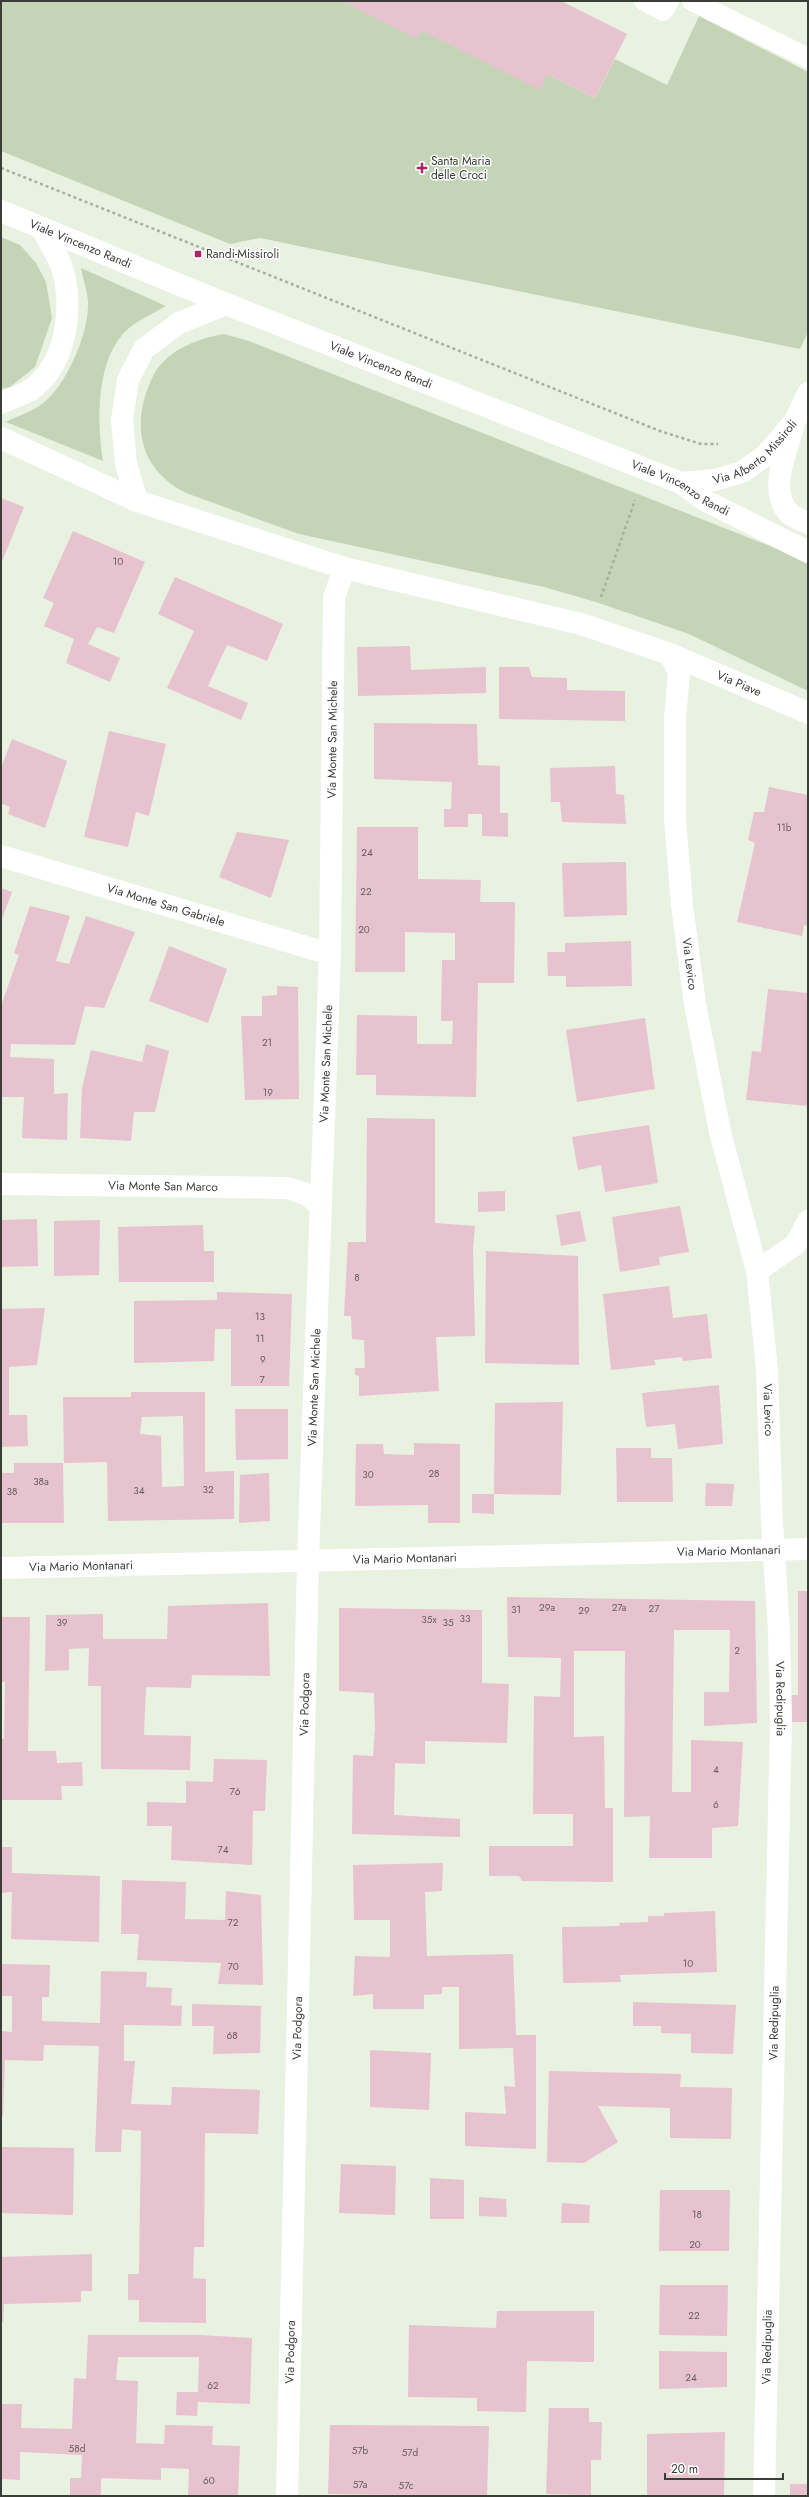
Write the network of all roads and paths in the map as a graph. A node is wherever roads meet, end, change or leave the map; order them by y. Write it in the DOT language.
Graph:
graph roads {
  1 [pos="644,1"];
  2 [pos="669,1"];
  3 [pos="692,1"];
  4 [pos="808,58"];
  5 [pos="1,168"];
  6 [pos="1,211"];
  7 [pos="42,230"];
  8 [pos="226,304"];
  9 [pos="808,393"];
  10 [pos="1,403"];
  11 [pos="795,421"];
  12 [pos="1,438"];
  13 [pos="724,444"];
  14 [pos="681,483"];
  15 [pos="637,494"];
  16 [pos="137,501"];
  17 [pos="808,523"];
  18 [pos="808,552"];
  19 [pos="344,568"];
  20 [pos="599,602"];
  21 [pos="670,654"];
  22 [pos="808,713"];
  23 [pos="1,856"];
  24 [pos="330,954"];
  25 [pos="1,1184"];
  26 [pos="321,1206"];
  27 [pos="808,1222"];
  28 [pos="757,1271"];
  29 [pos="808,1549"];
  30 [pos="773,1550"];
  31 [pos="308,1560"];
  32 [pos="1,1568"];
  33 [pos="287,2496"];
  34 [pos="764,2496"];
  1 -- 2 [label="lane"];
  3 -- 4 [label="lane"];
  5 -- 13 [label="path"];
  6 -- 7 [label="street, Viale Vincenzo Randi"];
  7 -- 8 [label="street, Viale Vincenzo Randi"];
  7 -- 10 [label="street"];
  8 -- 14 [label="street, Viale Vincenzo Randi"];
  8 -- 16 [label="street"];
  9 -- 11 [label="street, Via Alberto Missiroli"];
  11 -- 14 [label="street, Via Alberto Missiroli"];
  11 -- 17 [label="street"];
  12 -- 16 [label="street"];
  14 -- 18 [label="street, Viale Vincenzo Randi"];
  15 -- 20 [label="path"];
  16 -- 19 [label="street"];
  19 -- 21 [label="street"];
  19 -- 24 [label="street, Via Monte San Michele"];
  21 -- 22 [label="street, Via Piave"];
  21 -- 28 [label="street, Via Levico"];
  23 -- 24 [label="street, Via Monte San Gabriele"];
  24 -- 26 [label="street, Via Monte San Michele"];
  25 -- 26 [label="street, Via Monte San Marco"];
  26 -- 31 [label="street, Via Monte San Michele"];
  27 -- 28 [label="street"];
  28 -- 30 [label="street, Via Levico"];
  29 -- 30 [label="street, Via Mario Montanari"];
  30 -- 31 [label="street, Via Mario Montanari"];
  30 -- 34 [label="street, Via Redipuglia"];
  31 -- 32 [label="street, Via Mario Montanari"];
  31 -- 33 [label="street, Via Podgora"];
}
